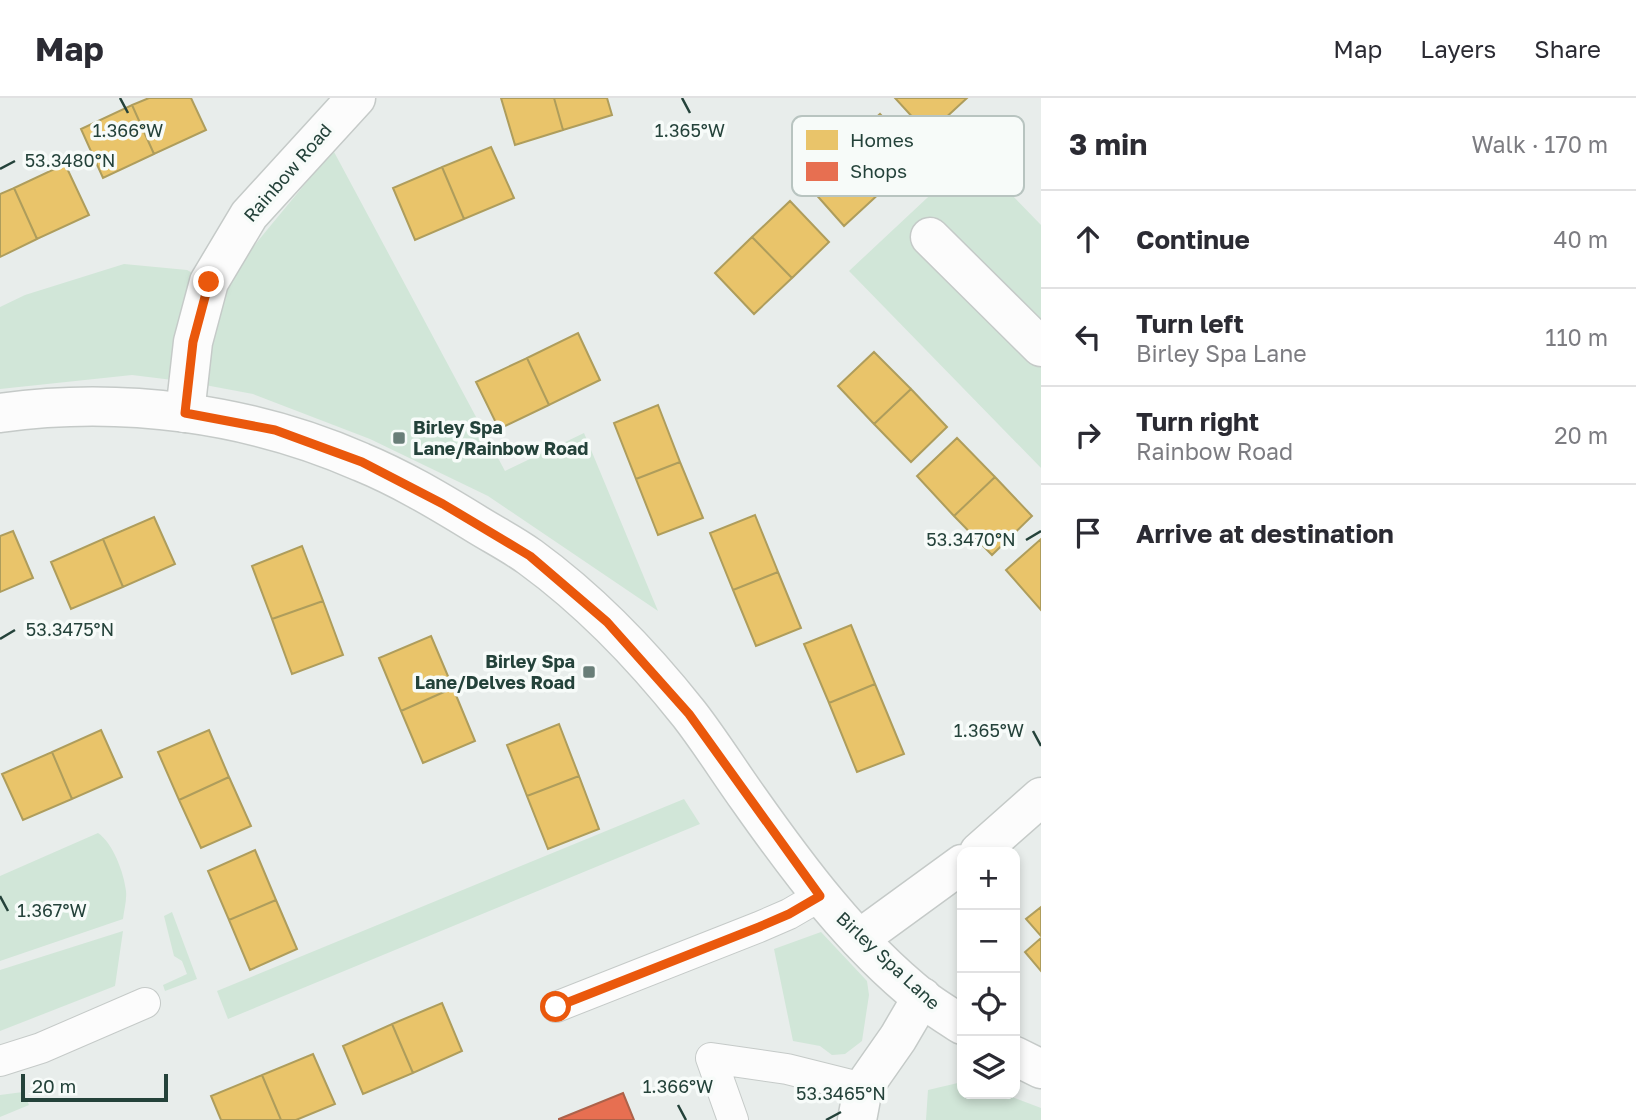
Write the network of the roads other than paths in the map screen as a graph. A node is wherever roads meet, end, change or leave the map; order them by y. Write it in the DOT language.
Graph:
graph roads {
  1 [pos="356,98"];
  2 [pos="930,237"];
  3 [pos="1041,347"];
  4 [pos="0,413"];
  5 [pos="185,413"];
  6 [pos="1041,797"];
  7 [pos="985,847"];
  8 [pos="957,868"];
  9 [pos="820,896"];
  10 [pos="859,939"];
  11 [pos="922,998"];
  12 [pos="145,1003"];
  13 [pos="556,1007"];
  14 [pos="957,1022"];
  15 [pos="1020,1058"];
  16 [pos="0,1061"];
  17 [pos="1041,1069"];
  18 [pos="860,1104"];
  19 [pos="733,1120"];
  1 -- 5 [label="street, Rainbow Road"];
  2 -- 3 [label="street"];
  4 -- 5 [label="street, Birley Spa Lane"];
  5 -- 9 [label="street, Birley Spa Lane"];
  6 -- 7 [label="street"];
  8 -- 10 [label="street"];
  9 -- 10 [label="street, Birley Spa Lane"];
  9 -- 13 [label="lane"];
  10 -- 11 [label="street, Birley Spa Lane"];
  11 -- 14 [label="street, Birley Spa Lane"];
  11 -- 18 [label="street"];
  12 -- 16 [label="lane"];
  15 -- 17 [label="street"];
  18 -- 19 [label="lane"];
}
